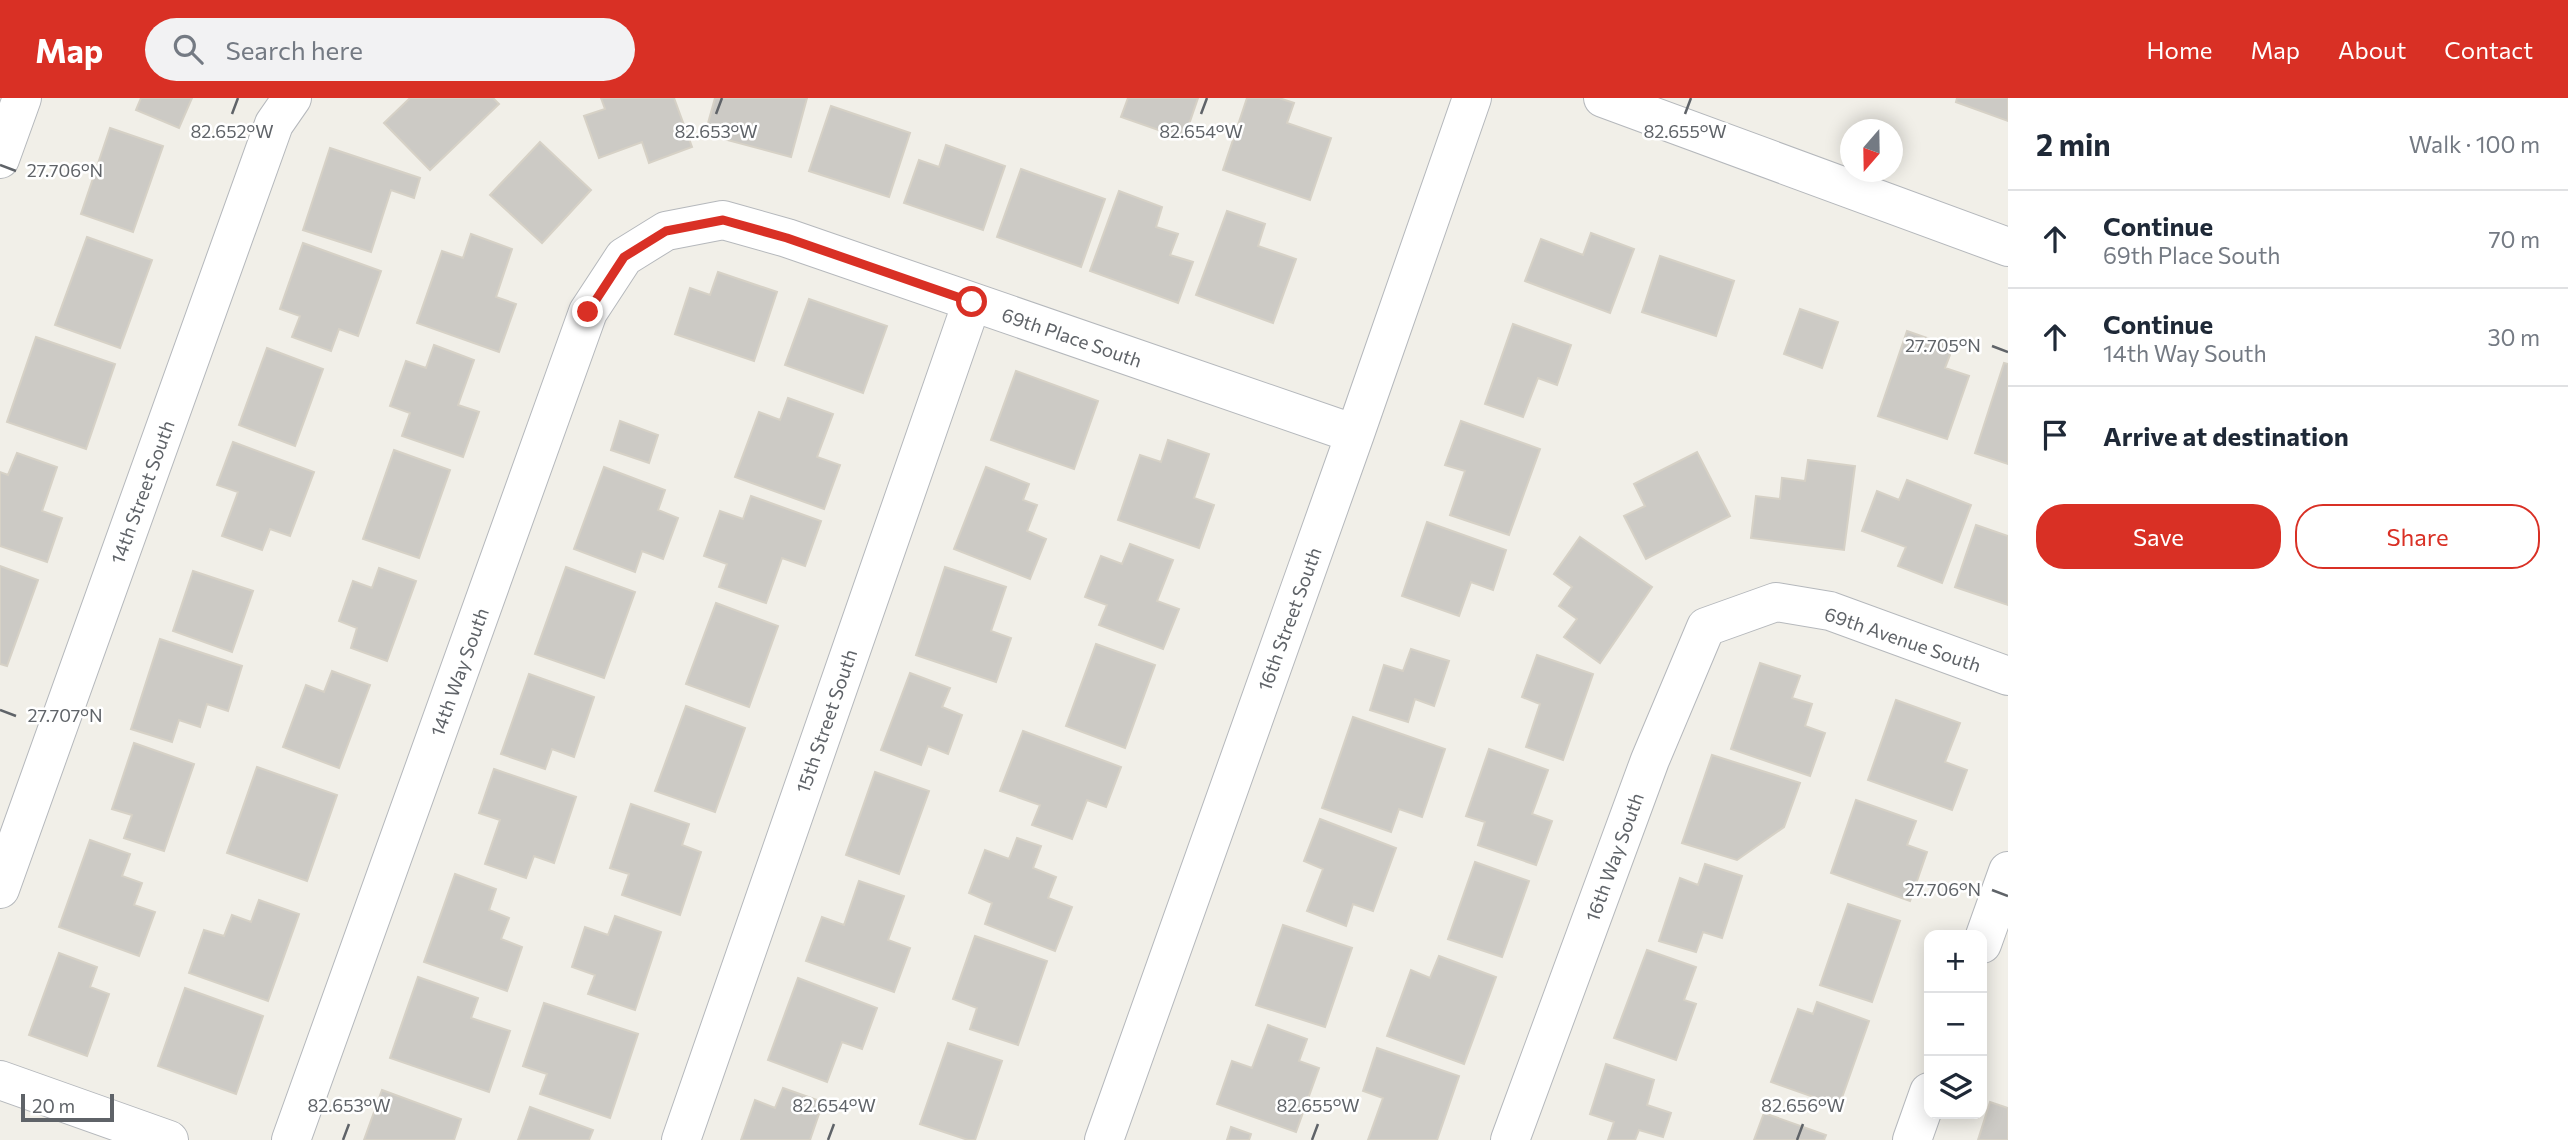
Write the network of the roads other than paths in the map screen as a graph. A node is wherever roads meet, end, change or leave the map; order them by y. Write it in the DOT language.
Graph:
graph roads {
  1 [pos="292,98"];
  2 [pos="1472,98"];
  3 [pos="1604,98"];
  4 [pos="13,105"];
  5 [pos="0,159"];
  6 [pos="666,231"];
  7 [pos="2008,247"];
  8 [pos="972,302"];
  9 [pos="1355,434"];
  10 [pos="1756,608"];
  11 [pos="2008,676"];
  12 [pos="2008,871"];
  13 [pos="0,889"];
  14 [pos="1987,930"];
  15 [pos="0,1080"];
  16 [pos="1924,1106"];
  17 [pos="169,1140"];
  18 [pos="291,1140"];
  19 [pos="681,1140"];
  20 [pos="1104,1140"];
  21 [pos="1510,1140"];
  22 [pos="1912,1140"];
  1 -- 13 [label="street, 14th Street South"];
  2 -- 9 [label="street, 16th Street South"];
  3 -- 7 [label="street"];
  4 -- 5 [label="street"];
  6 -- 8 [label="street, 69th Place South"];
  6 -- 18 [label="street, 14th Way South"];
  8 -- 9 [label="street, 69th Place South"];
  8 -- 19 [label="street, 15th Street South"];
  9 -- 20 [label="street, 16th Street South"];
  10 -- 11 [label="street, 69th Avenue South"];
  10 -- 21 [label="street, 16th Way South"];
  12 -- 14 [label="street"];
  15 -- 17 [label="street"];
  16 -- 22 [label="street"];
}
